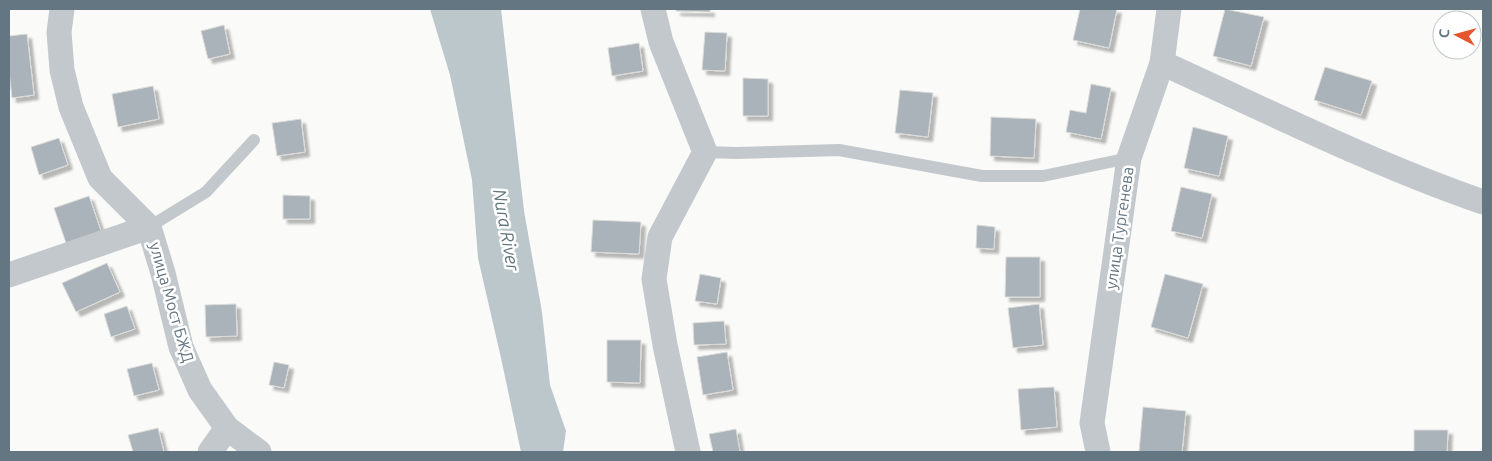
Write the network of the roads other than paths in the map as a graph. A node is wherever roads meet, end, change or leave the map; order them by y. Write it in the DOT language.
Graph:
graph roads {
  1 [pos="62,9"];
  2 [pos="652,9"];
  3 [pos="1170,9"];
  4 [pos="1162,62"];
  5 [pos="254,140"];
  6 [pos="705,152"];
  7 [pos="1129,158"];
  8 [pos="1483,202"];
  9 [pos="150,227"];
  10 [pos="9,275"];
  11 [pos="227,428"];
  12 [pos="210,452"];
  13 [pos="259,452"];
  14 [pos="688,452"];
  15 [pos="1098,452"];
  1 -- 9 [label="street, улица Мост БЖД"];
  2 -- 6 [label="street"];
  3 -- 4 [label="street, улица Тургенева"];
  4 -- 7 [label="street, улица Тургенева"];
  4 -- 8 [label="street"];
  5 -- 9 [label="lane"];
  6 -- 7 [label="lane"];
  6 -- 14 [label="street"];
  7 -- 15 [label="street, улица Тургенева"];
  9 -- 10 [label="street, улица Мост БЖД"];
  9 -- 11 [label="street, улица Мост БЖД"];
  11 -- 12 [label="street"];
  11 -- 13 [label="street, улица Мост БЖД"];
}
